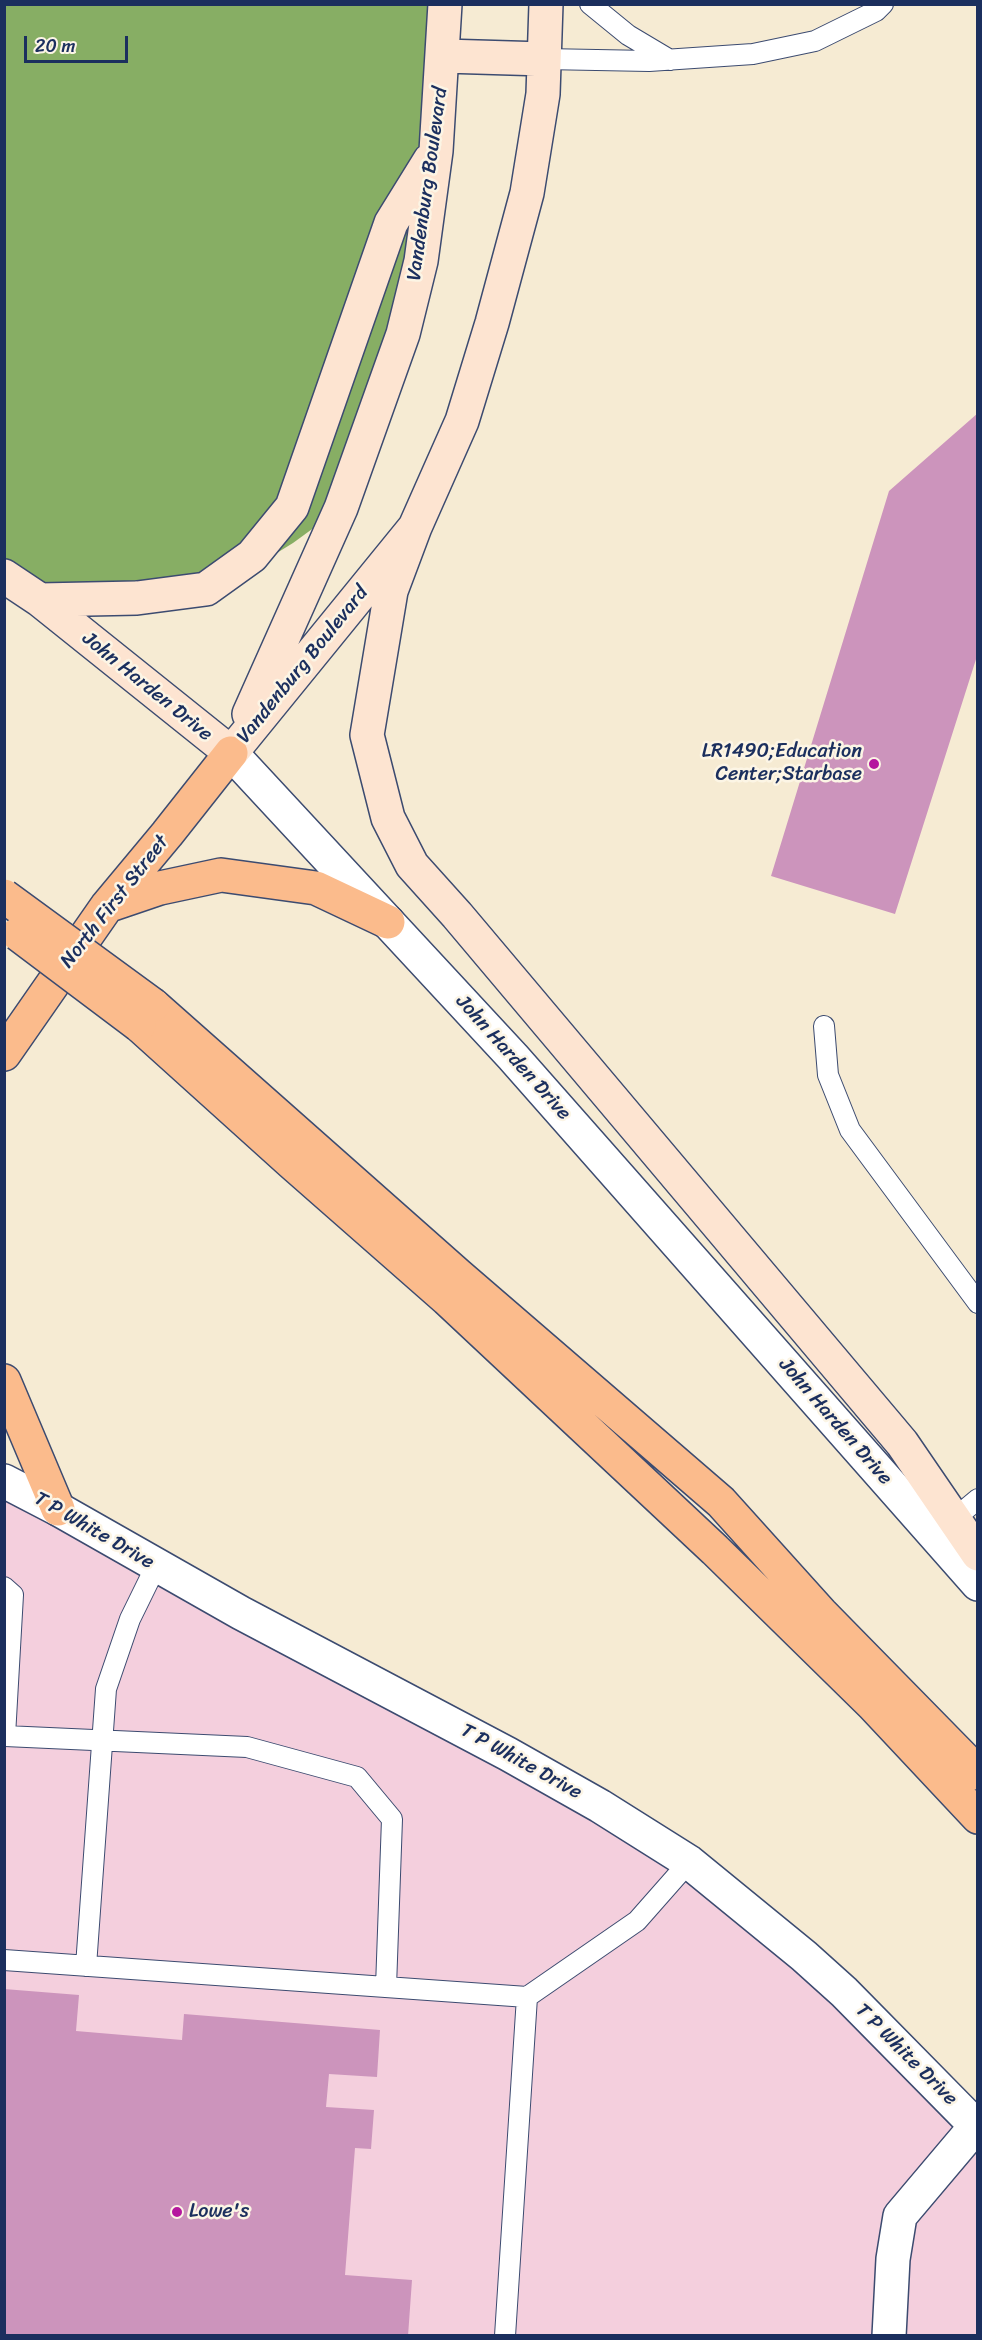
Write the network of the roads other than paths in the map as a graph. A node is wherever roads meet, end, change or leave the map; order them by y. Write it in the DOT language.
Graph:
graph roads {
  1 [pos="445,4"];
  2 [pos="546,4"];
  3 [pos="590,4"];
  4 [pos="884,4"];
  5 [pos="444,56"];
  6 [pos="544,59"];
  7 [pos="670,60"];
  8 [pos="436,150"];
  9 [pos="415,527"];
  10 [pos="4,576"];
  11 [pos="40,600"];
  12 [pos="231,753"];
  13 [pos="4,896"];
  14 [pos="107,906"];
  15 [pos="388,922"];
  16 [pos="4,924"];
  17 [pos="146,1015"];
  18 [pos="824,1026"];
  19 [pos="4,1054"];
  20 [pos="978,1302"];
  21 [pos="4,1381"];
  22 [pos="4,1481"];
  23 [pos="58,1509"];
  24 [pos="966,1509"];
  25 [pos="978,1554"];
  26 [pos="156,1566"];
  27 [pos="978,1584"];
  28 [pos="4,1587"];
  29 [pos="103,1740"];
  30 [pos="5,1743"];
  31 [pos="978,1773"];
  32 [pos="978,1817"];
  33 [pos="689,1862"];
  34 [pos="4,1960"];
  35 [pos="87,1966"];
  36 [pos="386,1987"];
  37 [pos="527,1997"];
  38 [pos="977,2127"];
  39 [pos="505,2336"];
  40 [pos="889,2336"];
  1 -- 5 [label="main road, Vandenburg Boulevard"];
  2 -- 6 [label="main road, Vandenburg Boulevard"];
  3 -- 7 [label="lane"];
  4 -- 7 [label="lane"];
  5 -- 6 [label="main road"];
  5 -- 8 [label="main road, Vandenburg Boulevard"];
  6 -- 7 [label="lane"];
  6 -- 9 [label="main road, Vandenburg Boulevard"];
  8 -- 11 [label="main road"];
  8 -- 12 [label="main road, Vandenburg Boulevard"];
  9 -- 12 [label="main road, Vandenburg Boulevard"];
  9 -- 24 [label="main road"];
  10 -- 11 [label="main road, John Harden Drive"];
  11 -- 12 [label="main road, John Harden Drive"];
  12 -- 14 [label="main road, North First Street"];
  12 -- 15 [label="street, John Harden Drive"];
  13 -- 17 [label="main road, bridge"];
  14 -- 15 [label="main road"];
  14 -- 19 [label="main road, North First Street"];
  15 -- 27 [label="street, John Harden Drive"];
  16 -- 17 [label="main road, bridge"];
  17 -- 31 [label="main road"];
  17 -- 32 [label="main road"];
  18 -- 20 [label="lane"];
  21 -- 23 [label="main road"];
  22 -- 23 [label="street, T P White Drive"];
  23 -- 26 [label="street, T P White Drive"];
  24 -- 25 [label="main road"];
  26 -- 29 [label="lane"];
  26 -- 33 [label="street, T P White Drive"];
  28 -- 30 [label="lane"];
  29 -- 30 [label="lane"];
  29 -- 35 [label="lane"];
  29 -- 36 [label="lane"];
  33 -- 37 [label="lane"];
  33 -- 38 [label="street, T P White Drive"];
  34 -- 35 [label="lane"];
  35 -- 36 [label="lane"];
  36 -- 37 [label="lane"];
  37 -- 39 [label="lane"];
  38 -- 40 [label="street"];
}
